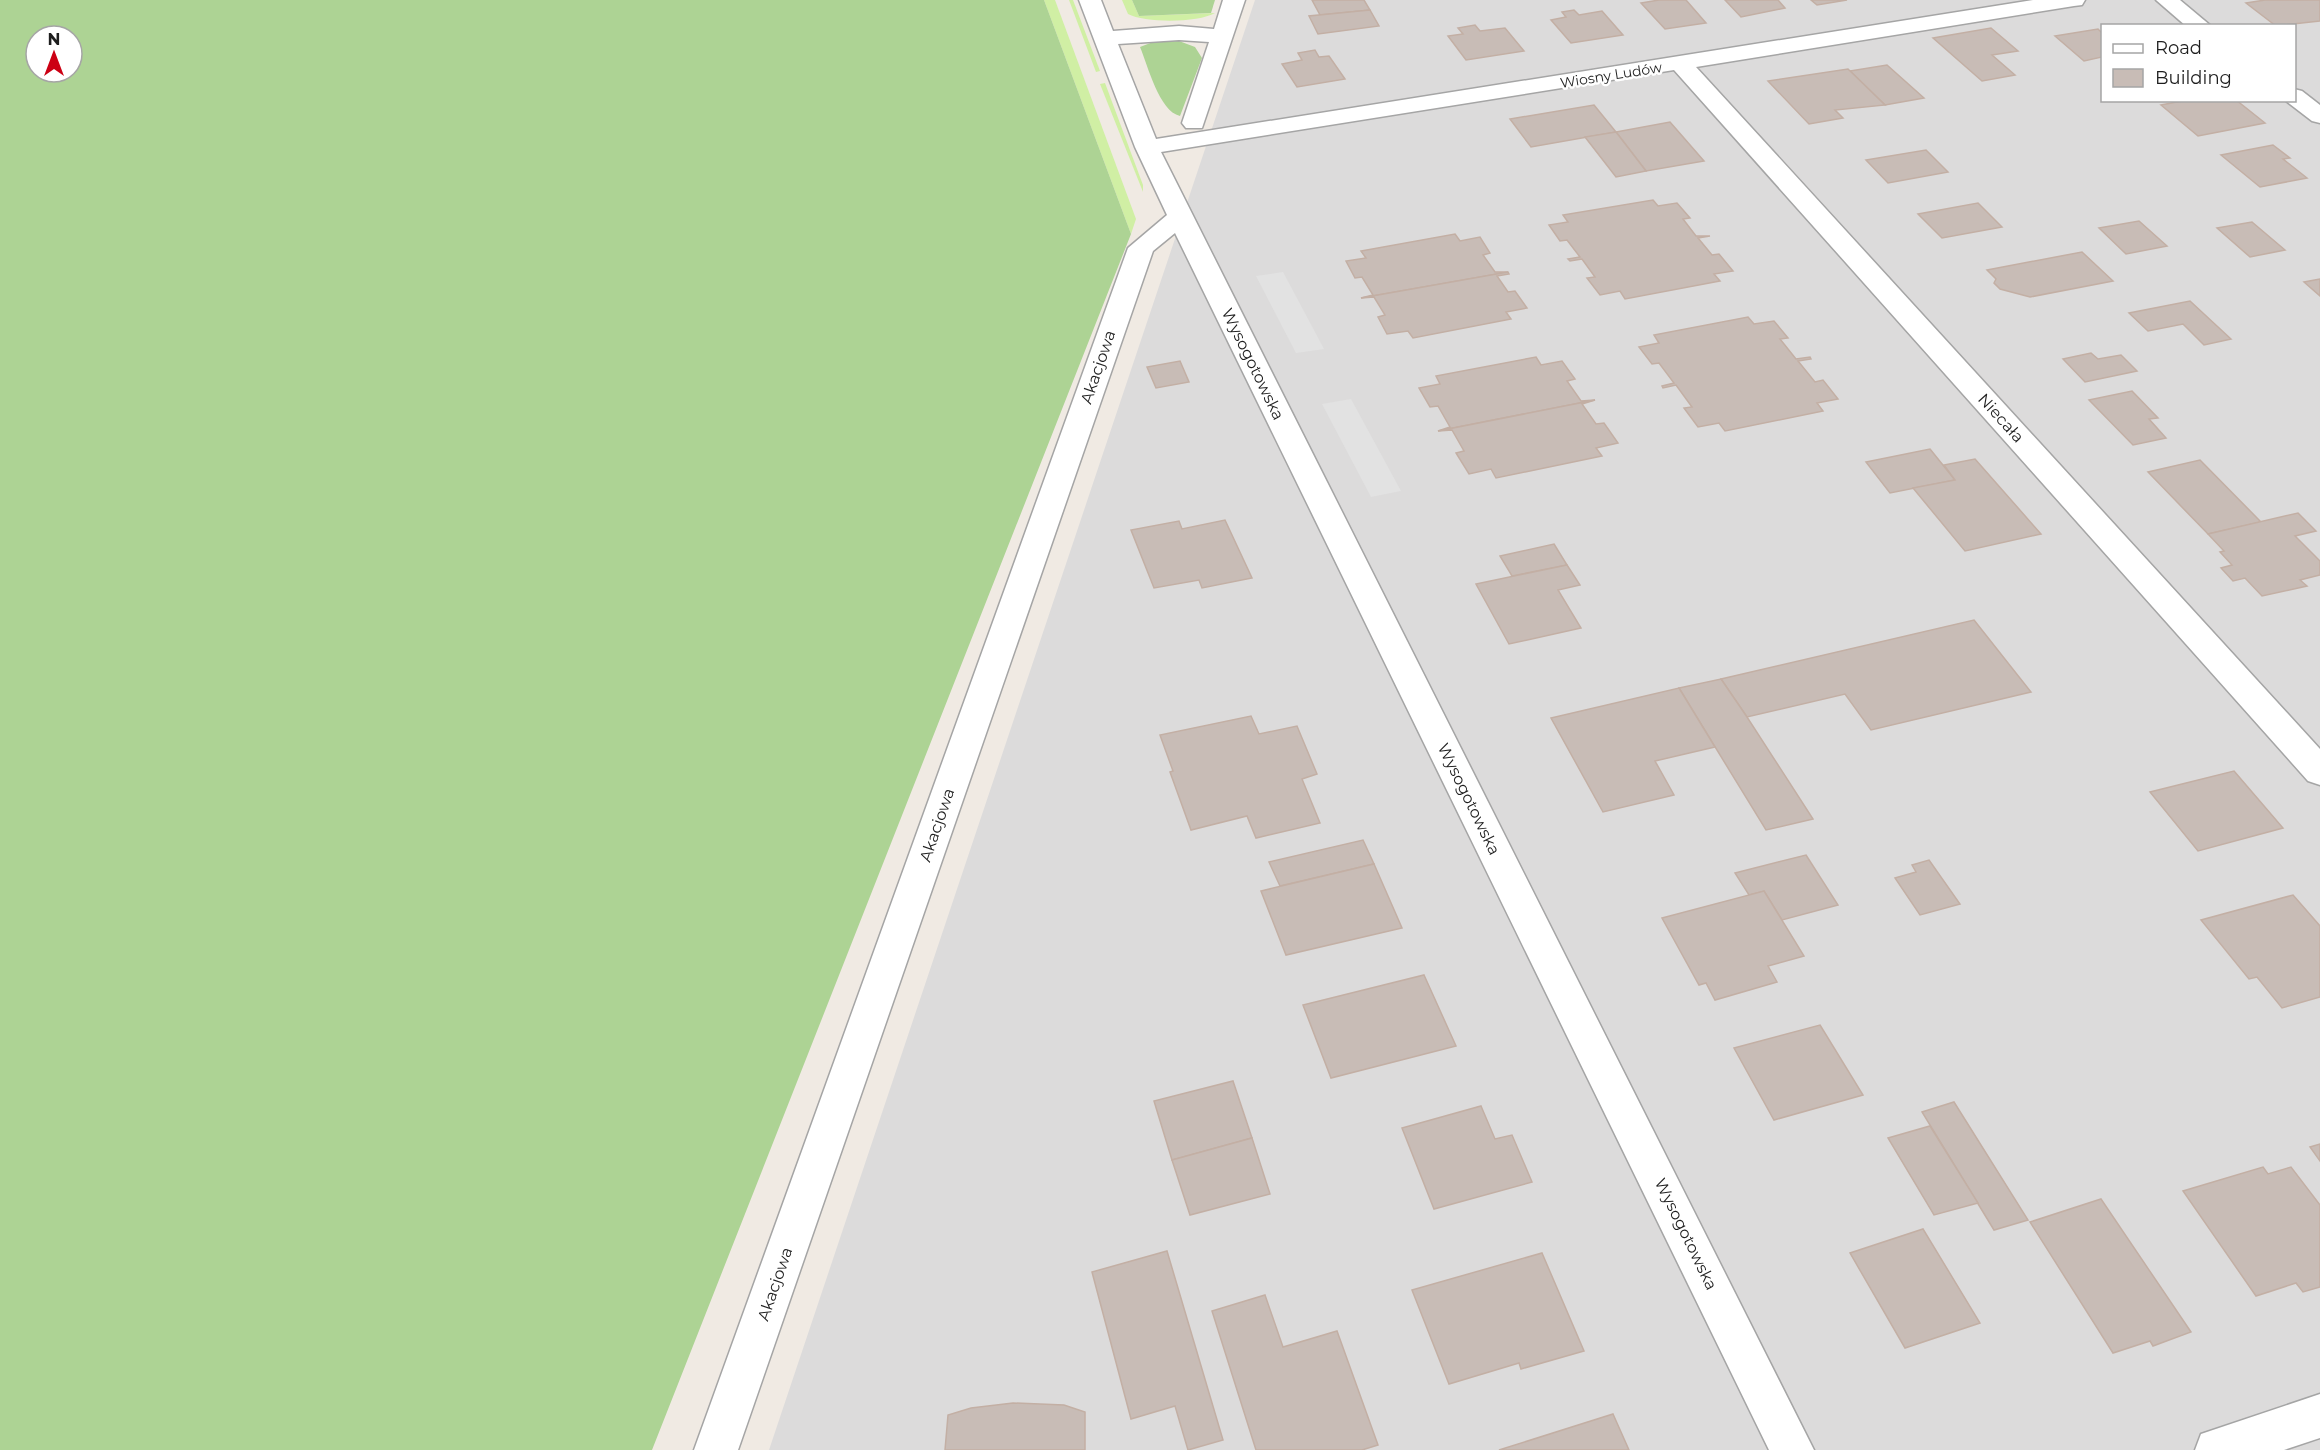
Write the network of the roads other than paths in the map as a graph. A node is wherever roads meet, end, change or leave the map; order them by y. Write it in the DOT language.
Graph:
graph roads {
  1 [pos="1090,0"];
  2 [pos="1234,0"];
  3 [pos="2074,0"];
  4 [pos="2167,0"];
  5 [pos="2197,24"];
  6 [pos="1222,36"];
  7 [pos="1106,38"];
  8 [pos="1681,64"];
  9 [pos="2296,97"];
  10 [pos="2320,116"];
  11 [pos="1194,123"];
  12 [pos="1147,147"];
  13 [pos="1180,217"];
  14 [pos="2320,772"];
  15 [pos="2320,1416"];
  16 [pos="716,1450"];
  17 [pos="1792,1450"];
  18 [pos="2217,1450"];
  1 -- 7 [label="street, Wysogotowska"];
  2 -- 6 [label="street"];
  3 -- 8 [label="street, Wiosny Ludów"];
  4 -- 5 [label="street"];
  6 -- 7 [label="street"];
  6 -- 11 [label="street"];
  7 -- 12 [label="street, Wysogotowska"];
  8 -- 12 [label="street, Wiosny Ludów"];
  8 -- 14 [label="street, Niecała"];
  9 -- 10 [label="street"];
  12 -- 13 [label="street, Wysogotowska"];
  13 -- 16 [label="street, Akacjowa"];
  13 -- 17 [label="street, Wysogotowska"];
  15 -- 18 [label="street"];
}
